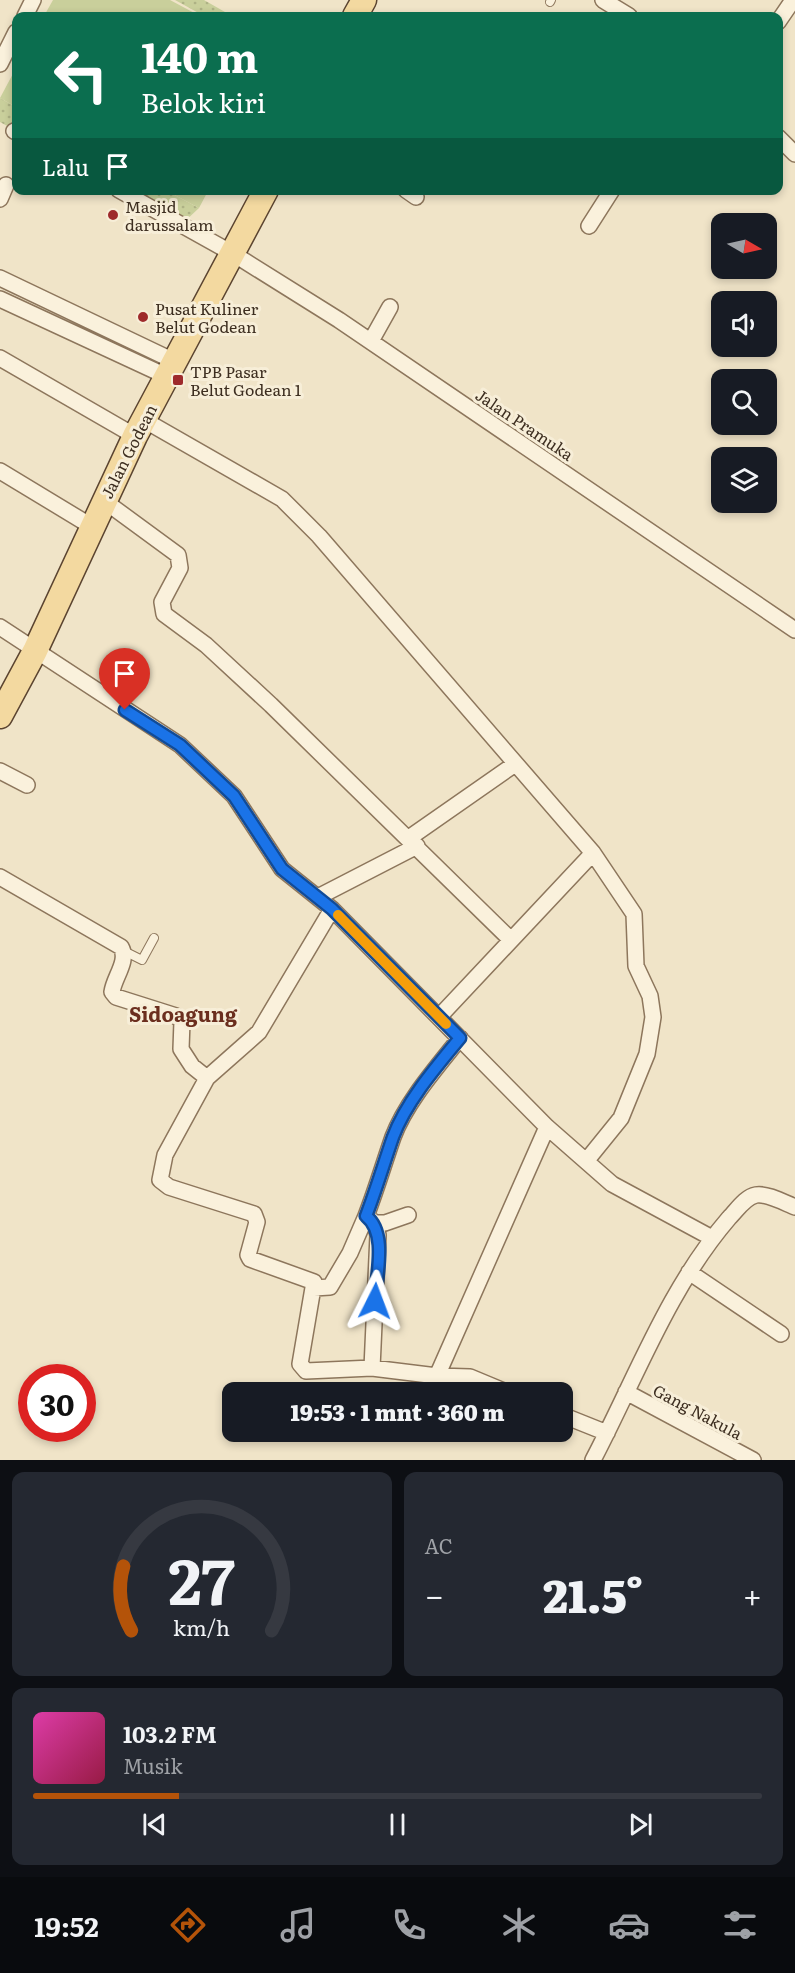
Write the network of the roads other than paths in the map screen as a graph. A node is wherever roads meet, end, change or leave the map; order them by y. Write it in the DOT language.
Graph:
graph roads {
  1 [pos="603,0"];
  2 [pos="793,0"];
  3 [pos="622,12"];
  4 [pos="783,15"];
  5 [pos="12,40"];
  6 [pos="0,64"];
  7 [pos="783,142"];
  8 [pos="795,154"];
  9 [pos="128,195"];
  10 [pos="263,195"];
  11 [pos="609,195"];
  12 [pos="589,226"];
  13 [pos="232,253"];
  14 [pos="0,278"];
  15 [pos="0,299"];
  16 [pos="390,307"];
  17 [pos="371,341"];
  18 [pos="1,361"];
  19 [pos="170,368"];
  20 [pos="139,428"];
  21 [pos="0,471"];
  22 [pos="103,500"];
  23 [pos="91,526"];
  24 [pos="0,627"];
  25 [pos="795,630"];
  26 [pos="35,651"];
  27 [pos="0,716"];
  28 [pos="515,764"];
  29 [pos="0,771"];
  30 [pos="27,785"];
  31 [pos="413,842"];
  32 [pos="593,853"];
  33 [pos="0,877"];
  34 [pos="318,897"];
  35 [pos="332,909"];
  36 [pos="154,938"];
  37 [pos="512,940"];
  38 [pos="124,951"];
  39 [pos="439,1017"];
  40 [pos="460,1038"];
  41 [pos="207,1078"];
  42 [pos="547,1127"];
  43 [pos="587,1160"];
  44 [pos="795,1207"];
  45 [pos="408,1215"];
  46 [pos="370,1219"];
  47 [pos="712,1238"];
  48 [pos="689,1272"];
  49 [pos="314,1288"];
  50 [pos="781,1334"];
  51 [pos="372,1368"];
  52 [pos="437,1376"];
  53 [pos="482,1382"];
  54 [pos="626,1392"];
  55 [pos="573,1419"];
  56 [pos="607,1433"];
  57 [pos="593,1460"];
  58 [pos="753,1460"];
  1 -- 3 [label="street"];
  2 -- 4 [label="street"];
  5 -- 6 [label="street"];
  7 -- 8 [label="street"];
  9 -- 13 [label="street, Jalan Pramuka"];
  10 -- 13 [label="main road, Jalan Godean"];
  11 -- 12 [label="street"];
  13 -- 17 [label="street, Jalan Pramuka"];
  13 -- 19 [label="main road, Jalan Godean"];
  14 -- 19 [label="street"];
  15 -- 19 [label="street"];
  16 -- 17 [label="street"];
  17 -- 25 [label="street, Jalan Pramuka"];
  18 -- 20 [label="street"];
  19 -- 20 [label="main road, Jalan Godean"];
  20 -- 22 [label="main road, Jalan Godean"];
  20 -- 28 [label="street"];
  21 -- 23 [label="street"];
  22 -- 23 [label="main road, Jalan Godean"];
  22 -- 31 [label="street"];
  23 -- 26 [label="main road, Jalan Godean"];
  24 -- 26 [label="street"];
  26 -- 27 [label="main road, Jalan Godean"];
  26 -- 34 [label="street"];
  28 -- 31 [label="street"];
  28 -- 32 [label="street"];
  29 -- 30 [label="street"];
  31 -- 34 [label="street"];
  31 -- 37 [label="street"];
  32 -- 37 [label="street"];
  32 -- 43 [label="street"];
  33 -- 38 [label="street"];
  34 -- 35 [label="street"];
  35 -- 39 [label="street"];
  35 -- 41 [label="street"];
  36 -- 38 [label="lane"];
  37 -- 39 [label="street"];
  38 -- 41 [label="street"];
  39 -- 40 [label="street"];
  40 -- 42 [label="street"];
  40 -- 46 [label="street"];
  41 -- 49 [label="street"];
  42 -- 43 [label="street"];
  42 -- 52 [label="street"];
  43 -- 47 [label="street"];
  44 -- 47 [label="street"];
  45 -- 46 [label="street"];
  46 -- 49 [label="street"];
  46 -- 51 [label="street"];
  47 -- 48 [label="street"];
  48 -- 50 [label="street"];
  48 -- 54 [label="street"];
  49 -- 51 [label="street"];
  51 -- 52 [label="street"];
  52 -- 53 [label="street"];
  54 -- 56 [label="street"];
  54 -- 58 [label="street, Gang Nakula"];
  55 -- 56 [label="street"];
  56 -- 57 [label="street"];
}
